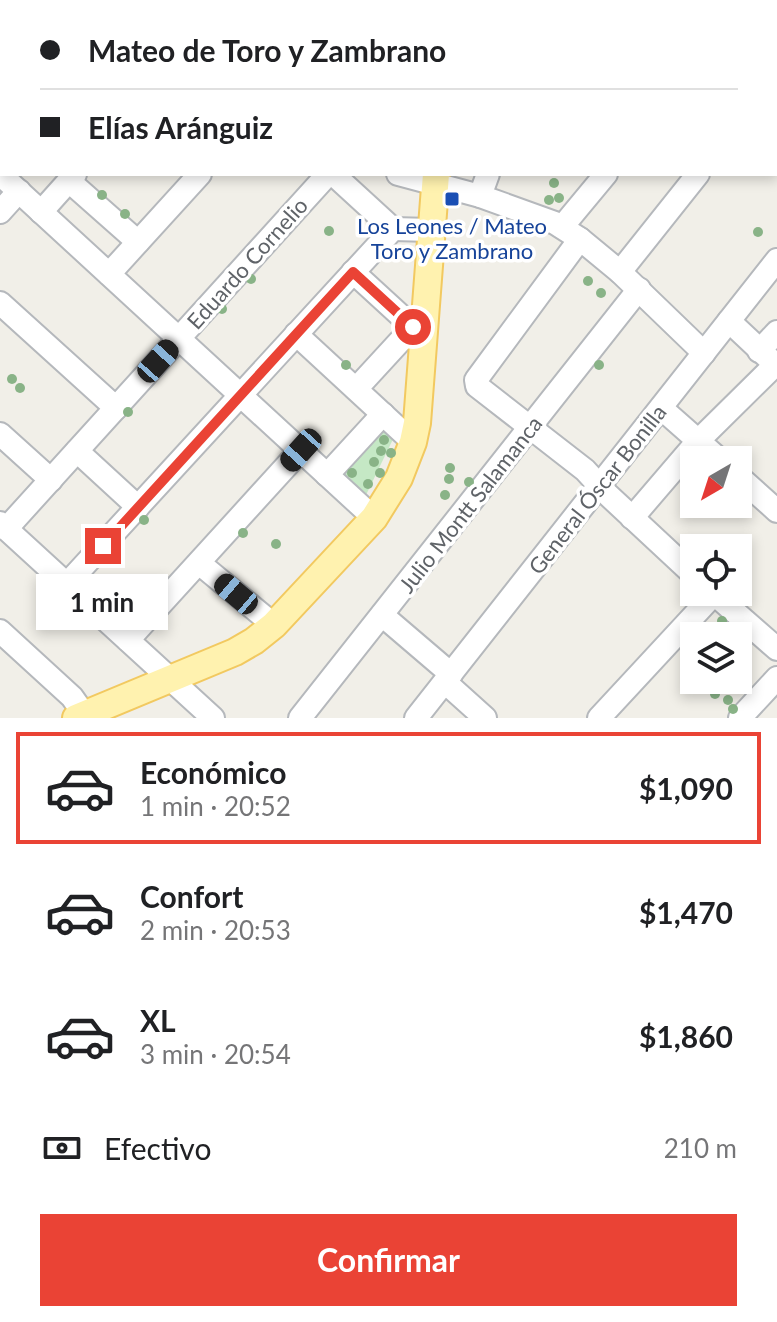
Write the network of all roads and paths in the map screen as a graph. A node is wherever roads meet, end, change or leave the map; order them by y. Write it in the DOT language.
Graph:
graph roads {
  1 [pos="2,176"];
  2 [pos="198,176"];
  3 [pos="328,176"];
  4 [pos="332,176"];
  5 [pos="413,176"];
  6 [pos="487,176"];
  7 [pos="605,176"];
  8 [pos="696,176"];
  9 [pos="72,177"];
  10 [pos="435,179"];
  11 [pos="19,191"];
  12 [pos="480,196"];
  13 [pos="0,212"];
  14 [pos="41,212"];
  15 [pos="393,229"];
  16 [pos="431,230"];
  17 [pos="571,233"];
  18 [pos="138,242"];
  19 [pos="777,260"];
  20 [pos="353,272"];
  21 [pos="620,272"];
  22 [pos="109,274"];
  23 [pos="639,289"];
  24 [pos="0,303"];
  25 [pos="729,321"];
  26 [pos="420,327"];
  27 [pos="777,332"];
  28 [pos="296,334"];
  29 [pos="179,338"];
  30 [pos="704,353"];
  31 [pos="771,361"];
  32 [pos="356,389"];
  33 [pos="241,395"];
  34 [pos="116,408"];
  35 [pos="661,408"];
  36 [pos="383,414"];
  37 [pos="530,428"];
  38 [pos="0,434"];
  39 [pos="698,441"];
  40 [pos="413,442"];
  41 [pos="704,446"];
  42 [pos="301,450"];
  43 [pos="77,451"];
  44 [pos="327,475"];
  45 [pos="51,480"];
  46 [pos="599,486"];
  47 [pos="752,489"];
  48 [pos="138,507"];
  49 [pos="777,511"];
  50 [pos="374,518"];
  51 [pos="632,518"];
  52 [pos="3,526"];
  53 [pos="680,562"];
  54 [pos="199,563"];
  55 [pos="67,584"];
  56 [pos="701,606"];
  57 [pos="728,606"];
  58 [pos="382,615"];
  59 [pos="274,625"];
  60 [pos="0,631"];
  61 [pos="128,640"];
  62 [pos="777,649"];
  63 [pos="448,678"];
  64 [pos="777,678"];
  65 [pos="172,679"];
  66 [pos="80,716"];
  67 [pos="210,717"];
  68 [pos="300,718"];
  69 [pos="416,718"];
  70 [pos="485,718"];
  71 [pos="599,718"];
  72 [pos="740,718"];
  1 -- 11 [label="street"];
  2 -- 18 [label="street"];
  3 -- 29 [label="street, Eduardo Cornelio"];
  4 -- 15 [label="street"];
  5 -- 10 [label="street"];
  6 -- 12 [label="street"];
  7 -- 17 [label="street"];
  8 -- 21 [label="street"];
  9 -- 14 [label="street"];
  9 -- 18 [label="street"];
  10 -- 12 [label="street"];
  10 -- 16 [label="main road"];
  11 -- 13 [label="street"];
  11 -- 14 [label="street"];
  12 -- 17 [label="street"];
  14 -- 22 [label="street"];
  15 -- 16 [label="street"];
  15 -- 20 [label="street"];
  16 -- 26 [label="main road"];
  17 -- 21 [label="street"];
  17 -- 37 [label="street"];
  18 -- 22 [label="street"];
  19 -- 25 [label="street, General Óscar Bonilla"];
  20 -- 26 [label="street"];
  20 -- 28 [label="street"];
  21 -- 23 [label="street"];
  22 -- 29 [label="street"];
  23 -- 30 [label="street"];
  23 -- 37 [label="street, Julio Montt Salamanca"];
  24 -- 34 [label="street"];
  25 -- 30 [label="street, General Óscar Bonilla"];
  25 -- 31 [label="street"];
  26 -- 32 [label="street"];
  26 -- 40 [label="main road"];
  27 -- 31 [label="street, General Óscar Bonilla"];
  28 -- 32 [label="street"];
  28 -- 33 [label="street"];
  29 -- 33 [label="street"];
  29 -- 34 [label="street, Eduardo Cornelio"];
  30 -- 35 [label="street, General Óscar Bonilla"];
  31 -- 39 [label="street, General Óscar Bonilla"];
  32 -- 36 [label="street"];
  33 -- 42 [label="street"];
  33 -- 48 [label="street"];
  34 -- 43 [label="street, Eduardo Cornelio"];
  35 -- 39 [label="street"];
  35 -- 46 [label="street, General Óscar Bonilla"];
  36 -- 40 [label="street"];
  36 -- 44 [label="street"];
  37 -- 46 [label="street"];
  37 -- 58 [label="street, Julio Montt Salamanca"];
  38 -- 45 [label="street"];
  39 -- 41 [label="street"];
  39 -- 51 [label="street, General Óscar Bonilla"];
  40 -- 50 [label="main road"];
  42 -- 44 [label="street"];
  42 -- 54 [label="street"];
  43 -- 45 [label="street, Eduardo Cornelio"];
  43 -- 48 [label="street"];
  44 -- 50 [label="street"];
  45 -- 52 [label="street, Eduardo Cornelio"];
  46 -- 51 [label="street"];
  46 -- 63 [label="street, General Óscar Bonilla"];
  47 -- 49 [label="street"];
  48 -- 55 [label="street"];
  50 -- 59 [label="main road"];
  51 -- 53 [label="street"];
  52 -- 55 [label="street"];
  54 -- 59 [label="street"];
  54 -- 61 [label="street"];
  55 -- 61 [label="street"];
  56 -- 71 [label="street"];
  57 -- 62 [label="street"];
  58 -- 63 [label="street"];
  58 -- 68 [label="street, Julio Montt Salamanca"];
  59 -- 65 [label="main road"];
  60 -- 66 [label="street"];
  61 -- 65 [label="street"];
  63 -- 69 [label="street, General Óscar Bonilla"];
  63 -- 70 [label="street"];
  64 -- 72 [label="street"];
  65 -- 66 [label="main road"];
  65 -- 67 [label="street"];
}
